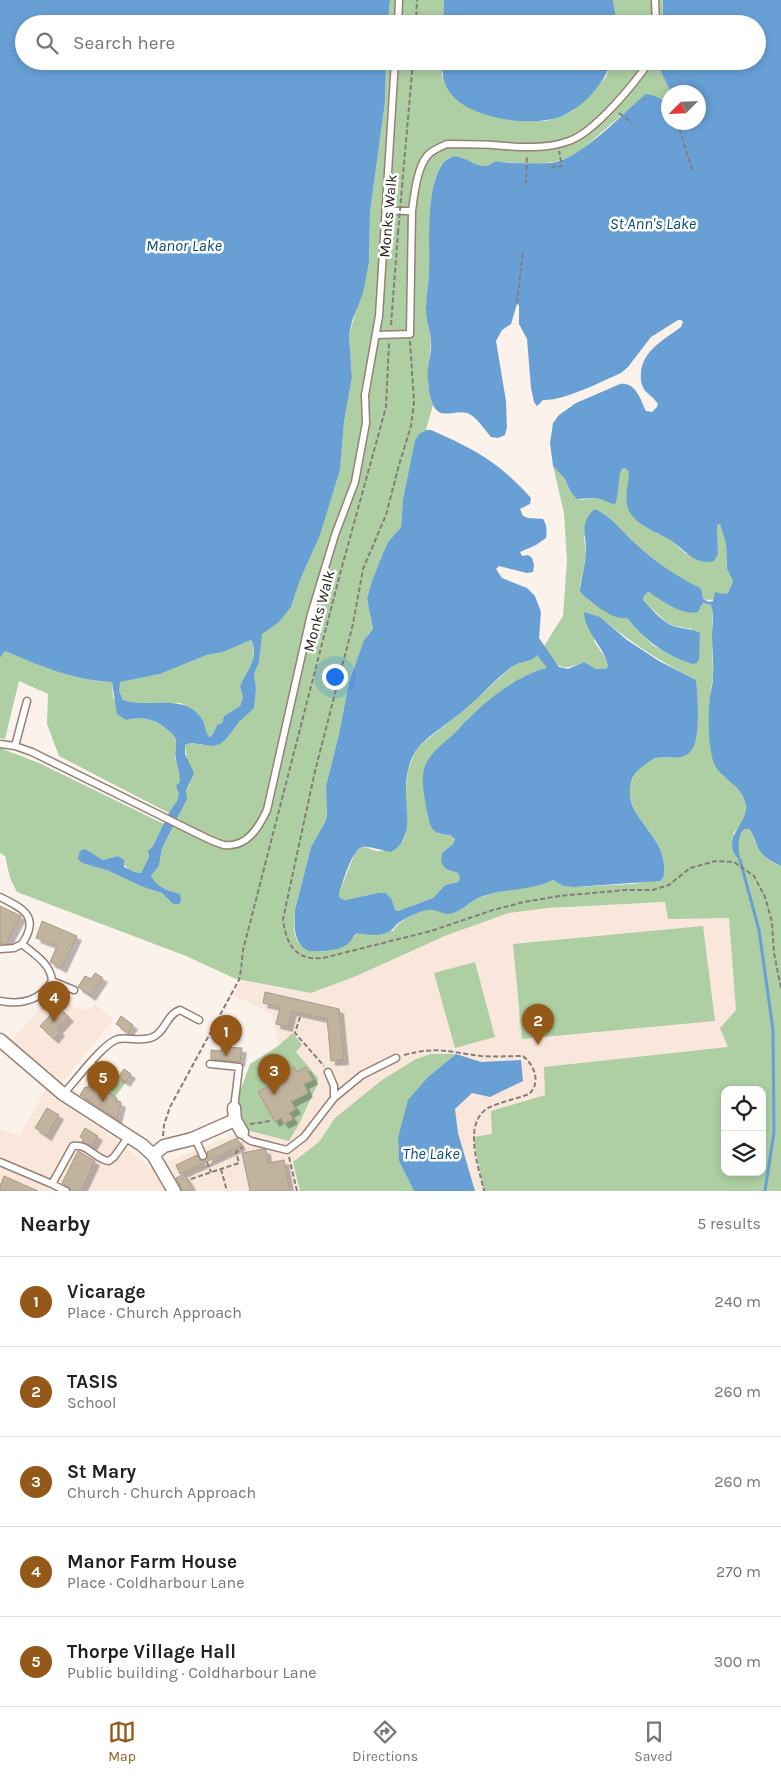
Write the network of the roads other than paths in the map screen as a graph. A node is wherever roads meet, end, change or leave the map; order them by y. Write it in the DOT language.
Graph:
graph roads {
  1 [pos="399,0"];
  2 [pos="654,0"];
  3 [pos="398,15"];
  4 [pos="655,15"];
  5 [pos="394,70"];
  6 [pos="644,70"];
  7 [pos="391,211"];
  8 [pos="412,211"];
  9 [pos="376,335"];
  10 [pos="26,701"];
  11 [pos="0,744"];
  12 [pos="15,746"];
  13 [pos="0,897"];
  14 [pos="22,944"];
  15 [pos="0,949"];
  16 [pos="52,981"];
  17 [pos="74,990"];
  18 [pos="0,1001"];
  19 [pos="199,1020"];
  20 [pos="0,1040"];
  21 [pos="396,1058"];
  22 [pos="90,1064"];
  23 [pos="210,1064"];
  24 [pos="328,1072"];
  25 [pos="110,1077"];
  26 [pos="63,1094"];
  27 [pos="334,1098"];
  28 [pos="240,1125"];
  29 [pos="129,1136"];
  30 [pos="195,1138"];
  31 [pos="153,1155"];
  32 [pos="204,1156"];
  33 [pos="0,1162"];
  34 [pos="52,1184"];
  35 [pos="66,1191"];
  36 [pos="174,1191"];
  1 -- 3 [label="lane"];
  2 -- 4 [label="lane"];
  5 -- 9 [label="lane"];
  6 -- 8 [label="lane"];
  7 -- 8 [label="lane"];
  8 -- 9 [label="lane"];
  9 -- 12 [label="lane"];
  10 -- 12 [label="lane"];
  11 -- 12 [label="lane"];
  13 -- 14 [label="lane"];
  14 -- 15 [label="lane"];
  14 -- 16 [label="lane"];
  16 -- 17 [label="lane"];
  16 -- 18 [label="lane"];
  19 -- 22 [label="lane"];
  20 -- 26 [label="street"];
  21 -- 27 [label="lane"];
  22 -- 25 [label="lane"];
  22 -- 26 [label="lane"];
  23 -- 28 [label="lane"];
  24 -- 27 [label="lane"];
  26 -- 29 [label="street"];
  27 -- 28 [label="lane"];
  28 -- 30 [label="street"];
  29 -- 31 [label="street"];
  29 -- 34 [label="lane"];
  30 -- 31 [label="street"];
  30 -- 32 [label="lane"];
  31 -- 36 [label="street"];
  33 -- 34 [label="lane"];
  34 -- 35 [label="lane"];
}
